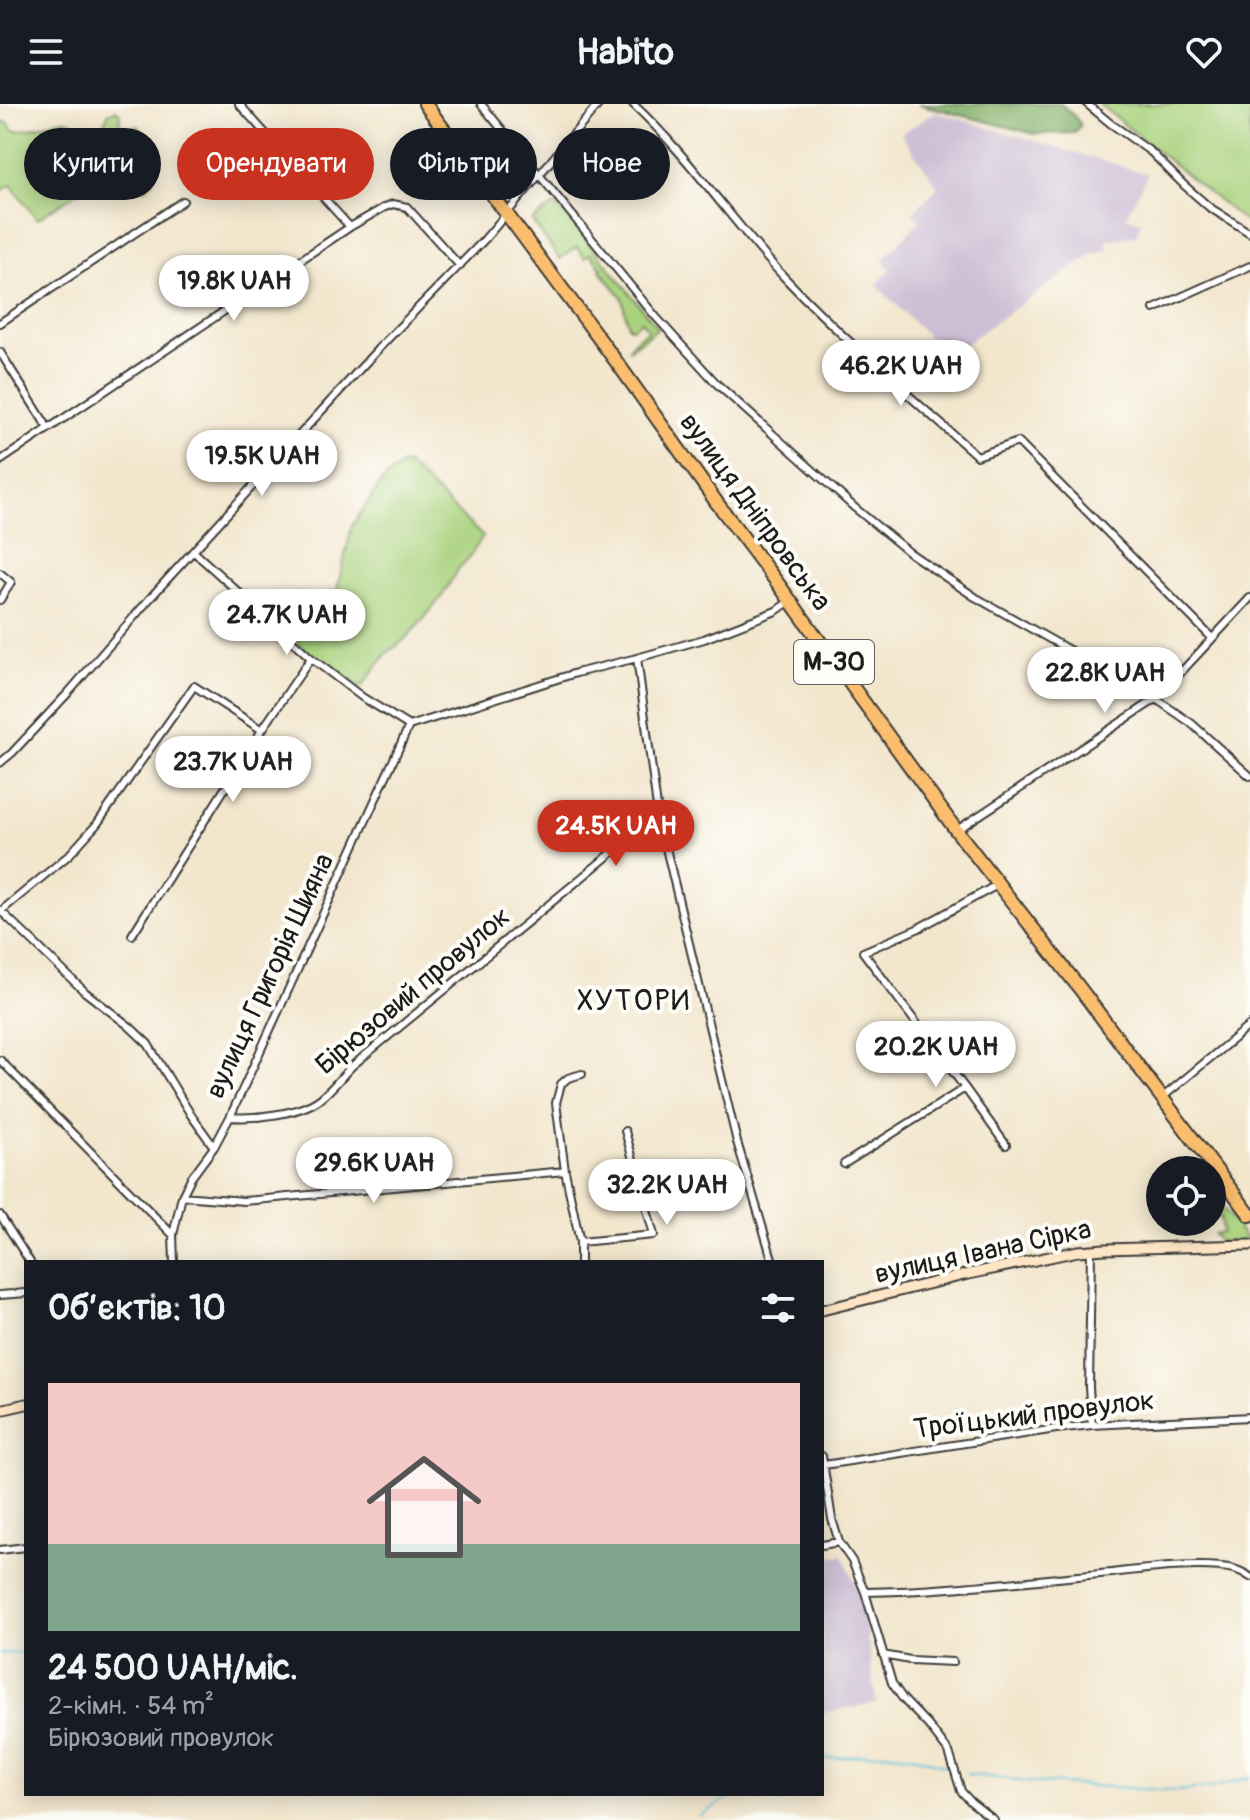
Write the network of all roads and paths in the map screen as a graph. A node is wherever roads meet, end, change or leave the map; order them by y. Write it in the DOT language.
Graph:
graph roads {
  1 [pos="239,104"];
  2 [pos="425,104"];
  3 [pos="481,104"];
  4 [pos="599,104"];
  5 [pos="633,104"];
  6 [pos="1087,104"];
  7 [pos="539,174"];
  8 [pos="183,201"];
  9 [pos="506,213"];
  10 [pos="350,227"];
  11 [pos="1250,233"];
  12 [pos="460,266"];
  13 [pos="1250,266"];
  14 [pos="1154,309"];
  15 [pos="0,323"];
  16 [pos="0,352"];
  17 [pos="48,428"];
  18 [pos="0,461"];
  19 [pos="193,551"];
  20 [pos="0,573"];
  21 [pos="1250,598"];
  22 [pos="0,600"];
  23 [pos="791,601"];
  24 [pos="1212,638"];
  25 [pos="311,658"];
  26 [pos="637,658"];
  27 [pos="1156,699"];
  28 [pos="409,726"];
  29 [pos="262,730"];
  30 [pos="0,763"];
  31 [pos="1250,775"];
  32 [pos="658,815"];
  33 [pos="956,830"];
  34 [pos="997,885"];
  35 [pos="1,911"];
  36 [pos="132,935"];
  37 [pos="1250,1025"];
  38 [pos="0,1060"];
  39 [pos="582,1074"];
  40 [pos="965,1088"];
  41 [pos="1163,1097"];
  42 [pos="230,1117"];
  43 [pos="625,1131"];
  44 [pos="1006,1145"];
  45 [pos="214,1147"];
  46 [pos="844,1164"];
  47 [pos="565,1171"];
  48 [pos="182,1196"];
  49 [pos="0,1215"];
  50 [pos="1250,1215"];
  51 [pos="173,1235"];
  52 [pos="580,1242"];
  53 [pos="1250,1245"];
  54 [pos="1091,1250"];
  55 [pos="29,1260"];
  56 [pos="174,1260"];
  57 [pos="580,1260"];
  58 [pos="772,1260"];
  59 [pos="24,1293"];
  60 [pos="0,1295"];
  61 [pos="824,1310"];
  62 [pos="24,1404"];
  63 [pos="0,1410"];
  64 [pos="1250,1417"];
  65 [pos="1092,1425"];
  66 [pos="824,1465"];
  67 [pos="839,1542"];
  68 [pos="824,1545"];
  69 [pos="24,1547"];
  70 [pos="0,1550"];
  71 [pos="1250,1577"];
  72 [pos="865,1592"];
  73 [pos="883,1655"];
  74 [pos="953,1662"];
  75 [pos="994,1820"];
  1 -- 10 [label="street"];
  2 -- 9 [label="highway, вулиця Дніпровська / М-30"];
  3 -- 7 [label="street"];
  4 -- 7 [label="street"];
  5 -- 24 [label="street"];
  6 -- 11 [label="street"];
  7 -- 9 [label="street"];
  7 -- 27 [label="street"];
  8 -- 15 [label="street"];
  9 -- 12 [label="street"];
  9 -- 23 [label="highway, вулиця Дніпровська / М-30"];
  10 -- 12 [label="street"];
  10 -- 17 [label="street"];
  12 -- 19 [label="street"];
  13 -- 14 [label="street"];
  16 -- 17 [label="street"];
  17 -- 18 [label="street"];
  19 -- 25 [label="street"];
  19 -- 30 [label="street"];
  20 -- 22 [label="street"];
  21 -- 24 [label="street"];
  23 -- 26 [label="street"];
  23 -- 33 [label="highway, вулиця Дніпровська / М-30"];
  24 -- 27 [label="street"];
  25 -- 28 [label="street"];
  25 -- 29 [label="street"];
  26 -- 28 [label="street"];
  26 -- 32 [label="street"];
  27 -- 31 [label="street"];
  27 -- 33 [label="street"];
  28 -- 42 [label="street, вулиця Григорія Шияна"];
  29 -- 35 [label="street"];
  29 -- 36 [label="street"];
  32 -- 42 [label="street, Бірюзовий провулок"];
  32 -- 58 [label="street"];
  33 -- 34 [label="highway, вулиця Дніпровська / М-30"];
  34 -- 40 [label="street"];
  34 -- 41 [label="highway, вулиця Дніпровська / М-30"];
  35 -- 45 [label="street"];
  37 -- 41 [label="street"];
  38 -- 51 [label="street"];
  39 -- 47 [label="street"];
  40 -- 44 [label="street"];
  40 -- 46 [label="street"];
  41 -- 50 [label="highway, вулиця Дніпровська / М-30"];
  42 -- 45 [label="street, вулиця Григорія Шияна"];
  43 -- 52 [label="street"];
  45 -- 48 [label="street, вулиця Григорія Шияна"];
  47 -- 48 [label="street"];
  47 -- 52 [label="street"];
  48 -- 51 [label="street, вулиця Григорія Шияна"];
  49 -- 55 [label="street"];
  51 -- 56 [label="street, вулиця Григорія Шияна"];
  52 -- 57 [label="street"];
  53 -- 54 [label="street, вулиця Івана Сірка"];
  54 -- 61 [label="street, вулиця Івана Сірка"];
  54 -- 65 [label="street"];
  59 -- 60 [label="street"];
  62 -- 63 [label="street"];
  64 -- 65 [label="street, Троїцький провулок"];
  65 -- 66 [label="street, Троїцький провулок"];
  66 -- 67 [label="street"];
  67 -- 68 [label="street"];
  67 -- 72 [label="street"];
  69 -- 70 [label="street"];
  71 -- 72 [label="street"];
  72 -- 73 [label="street"];
  73 -- 74 [label="street"];
  73 -- 75 [label="street"];
}
